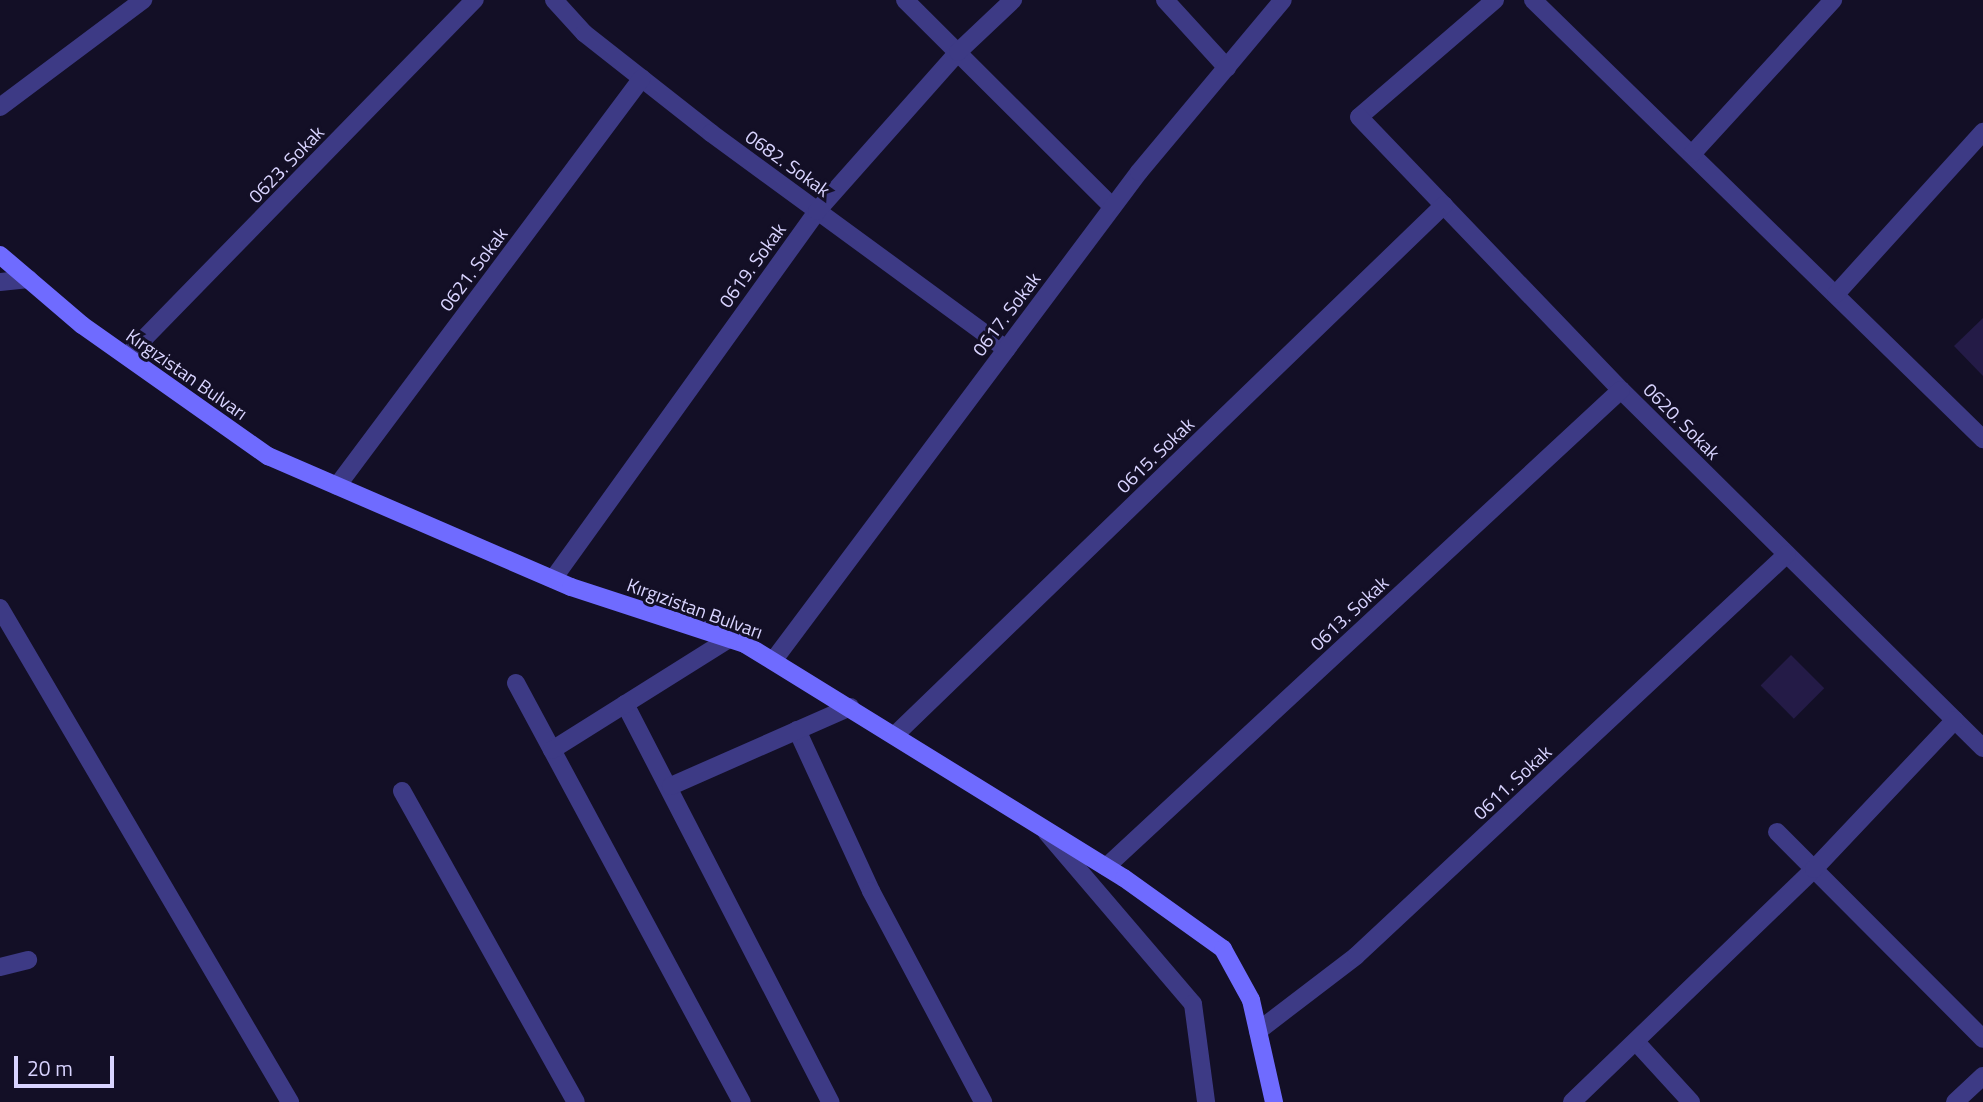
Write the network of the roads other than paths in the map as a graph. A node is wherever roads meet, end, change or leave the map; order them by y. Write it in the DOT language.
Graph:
graph roads {
  1 [pos="143,0"];
  2 [pos="475,0"];
  3 [pos="554,0"];
  4 [pos="905,0"];
  5 [pos="1013,0"];
  6 [pos="1165,0"];
  7 [pos="1283,0"];
  8 [pos="1495,0"];
  9 [pos="1533,0"];
  10 [pos="1833,0"];
  11 [pos="958,52"];
  12 [pos="1227,68"];
  13 [pos="642,78"];
  14 [pos="0,107"];
  15 [pos="1983,132"];
  16 [pos="1692,153"];
  17 [pos="1444,205"];
  18 [pos="1113,207"];
  19 [pos="817,211"];
  20 [pos="0,255"];
  21 [pos="29,279"];
  22 [pos="0,282"];
  23 [pos="1836,294"];
  24 [pos="1006,349"];
  25 [pos="127,356"];
  26 [pos="1621,390"];
  27 [pos="1983,439"];
  28 [pos="337,486"];
  29 [pos="1787,554"];
  30 [pos="553,579"];
  31 [pos="0,608"];
  32 [pos="729,639"];
  33 [pos="773,662"];
  34 [pos="516,683"];
  35 [pos="625,704"];
  36 [pos="850,708"];
  37 [pos="1955,720"];
  38 [pos="797,730"];
  39 [pos="895,735"];
  40 [pos="1983,748"];
  41 [pos="552,750"];
  42 [pos="671,786"];
  43 [pos="402,791"];
  44 [pos="1043,827"];
  45 [pos="1777,832"];
  46 [pos="1106,867"];
  47 [pos="1814,869"];
  48 [pos="28,960"];
  49 [pos="0,967"];
  50 [pos="1258,1031"];
  51 [pos="1983,1038"];
  52 [pos="1637,1043"];
  53 [pos="1983,1076"];
  54 [pos="290,1102"];
  55 [pos="576,1102"];
  56 [pos="742,1102"];
  57 [pos="830,1102"];
  58 [pos="983,1102"];
  59 [pos="1206,1102"];
  60 [pos="1274,1102"];
  61 [pos="1572,1102"];
  62 [pos="1691,1102"];
  63 [pos="1955,1102"];
  1 -- 14 [label="street"];
  2 -- 25 [label="street, 0623. Sokak"];
  3 -- 13 [label="street, 0682. Sokak"];
  4 -- 11 [label="street"];
  5 -- 11 [label="street, 0619. Sokak"];
  6 -- 12 [label="street"];
  7 -- 12 [label="street, 0617. Sokak"];
  8 -- 17 [label="street, 0620. Sokak"];
  9 -- 16 [label="street"];
  10 -- 16 [label="street"];
  11 -- 18 [label="street"];
  11 -- 19 [label="street, 0619. Sokak"];
  12 -- 18 [label="street, 0617. Sokak"];
  13 -- 19 [label="street, 0682. Sokak"];
  13 -- 28 [label="street, 0621. Sokak"];
  15 -- 23 [label="street"];
  16 -- 23 [label="street"];
  17 -- 26 [label="street, 0620. Sokak"];
  17 -- 39 [label="street, 0615. Sokak"];
  18 -- 24 [label="street, 0617. Sokak"];
  19 -- 24 [label="street, 0682. Sokak"];
  19 -- 30 [label="street, 0619. Sokak"];
  20 -- 21 [label="street, Kırgızistan Bulvarı"];
  21 -- 22 [label="street"];
  21 -- 25 [label="street, Kırgızistan Bulvarı"];
  23 -- 27 [label="street"];
  24 -- 33 [label="street, 0617. Sokak"];
  25 -- 28 [label="street, Kırgızistan Bulvarı"];
  26 -- 29 [label="street, 0620. Sokak"];
  26 -- 46 [label="street, 0613. Sokak"];
  28 -- 30 [label="street, Kırgızistan Bulvarı"];
  29 -- 37 [label="street, 0620. Sokak"];
  29 -- 50 [label="street, 0611. Sokak"];
  30 -- 32 [label="street, Kırgızistan Bulvarı"];
  31 -- 54 [label="street"];
  32 -- 33 [label="street, Kırgızistan Bulvarı"];
  32 -- 35 [label="street"];
  33 -- 36 [label="street, Kırgızistan Bulvarı"];
  34 -- 41 [label="street"];
  35 -- 41 [label="street"];
  35 -- 42 [label="street"];
  36 -- 38 [label="street"];
  36 -- 39 [label="street, Kırgızistan Bulvarı"];
  37 -- 40 [label="street, 0620. Sokak"];
  37 -- 47 [label="street"];
  38 -- 42 [label="street"];
  38 -- 58 [label="street"];
  39 -- 44 [label="street, Kırgızistan Bulvarı"];
  41 -- 56 [label="street"];
  42 -- 57 [label="street"];
  43 -- 55 [label="street"];
  44 -- 46 [label="street, Kırgızistan Bulvarı"];
  44 -- 59 [label="street"];
  45 -- 47 [label="street"];
  46 -- 50 [label="street, Kırgızistan Bulvarı"];
  47 -- 51 [label="street"];
  47 -- 52 [label="street"];
  48 -- 49 [label="street"];
  50 -- 60 [label="street, Kırgızistan Bulvarı"];
  52 -- 61 [label="street"];
  52 -- 62 [label="street"];
  53 -- 63 [label="street"];
}
